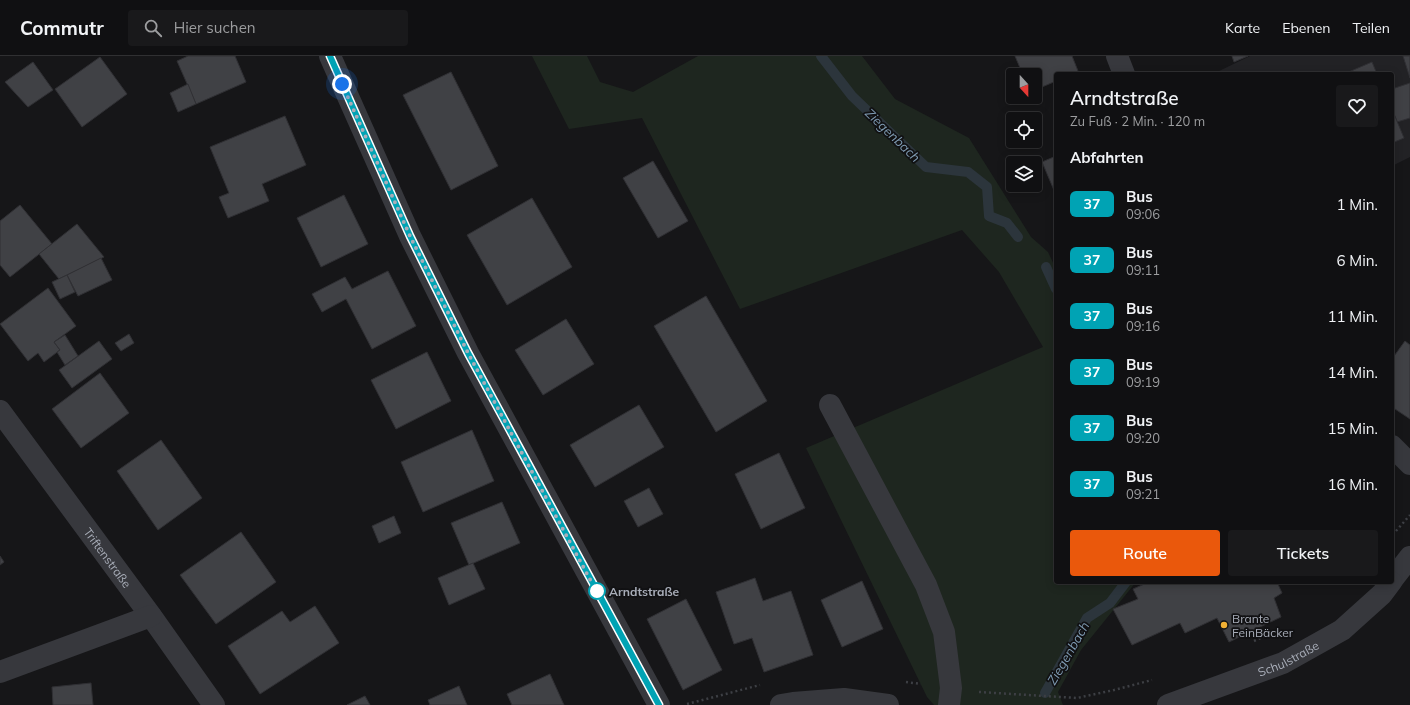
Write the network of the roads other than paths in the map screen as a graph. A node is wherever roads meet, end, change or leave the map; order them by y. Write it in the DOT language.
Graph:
graph roads {
  1 [pos="330,56"];
  2 [pos="1117,56"];
  3 [pos="1123,72"];
  4 [pos="830,405"];
  5 [pos="0,411"];
  6 [pos="1394,448"];
  7 [pos="1410,464"];
  8 [pos="1410,557"];
  9 [pos="1394,577"];
  10 [pos="1389,584"];
  11 [pos="151,616"];
  12 [pos="0,672"];
  13 [pos="214,705"];
  14 [pos="659,705"];
  15 [pos="782,705"];
  16 [pos="888,705"];
  17 [pos="949,705"];
  18 [pos="1168,705"];
  1 -- 14 [label="street"];
  2 -- 3 [label="street"];
  4 -- 17 [label="street"];
  5 -- 11 [label="street, Triftenstraße"];
  6 -- 7 [label="street"];
  8 -- 9 [label="street, Schulstraße"];
  10 -- 18 [label="street, Schulstraße"];
  11 -- 12 [label="street"];
  11 -- 13 [label="street, Triftenstraße"];
  15 -- 16 [label="street"];
}
